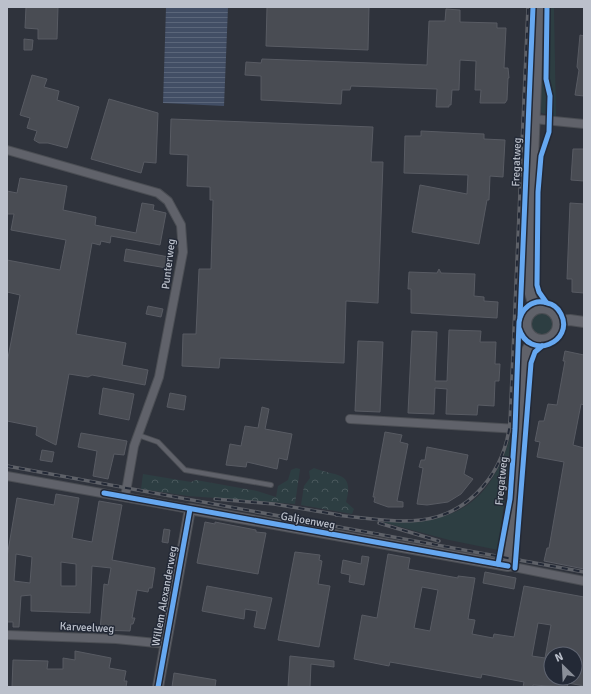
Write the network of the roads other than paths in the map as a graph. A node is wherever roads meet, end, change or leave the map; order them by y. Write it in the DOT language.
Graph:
graph roads {
  1 [pos="539,7"];
  2 [pos="534,119"];
  3 [pos="584,124"];
  4 [pos="7,150"];
  5 [pos="535,309"];
  6 [pos="558,321"];
  7 [pos="584,322"];
  8 [pos="534,338"];
  9 [pos="350,419"];
  10 [pos="520,429"];
  11 [pos="138,435"];
  12 [pos="7,476"];
  13 [pos="271,485"];
  14 [pos="125,497"];
  15 [pos="190,509"];
  16 [pos="508,566"];
  17 [pos="584,580"];
  18 [pos="7,634"];
  19 [pos="166,644"];
  20 [pos="158,687"];
  1 -- 2 [label="street, Fregatweg"];
  2 -- 3 [label="street"];
  2 -- 5 [label="street, Fregatweg"];
  4 -- 11 [label="street, Punterweg"];
  5 -- 6 [label="street"];
  5 -- 8 [label="street"];
  6 -- 7 [label="street"];
  6 -- 8 [label="street"];
  8 -- 10 [label="street, Fregatweg"];
  9 -- 10 [label="street"];
  10 -- 16 [label="street, Fregatweg"];
  11 -- 13 [label="lane"];
  11 -- 14 [label="street, Punterweg"];
  12 -- 14 [label="street, Galjoenweg"];
  14 -- 15 [label="street, Galjoenweg"];
  15 -- 16 [label="street, Galjoenweg"];
  15 -- 19 [label="street, Willem Alexanderweg"];
  16 -- 17 [label="street, Galjoenweg"];
  18 -- 19 [label="street, Karveelweg"];
  19 -- 20 [label="street, Willem Alexanderweg"];
}
